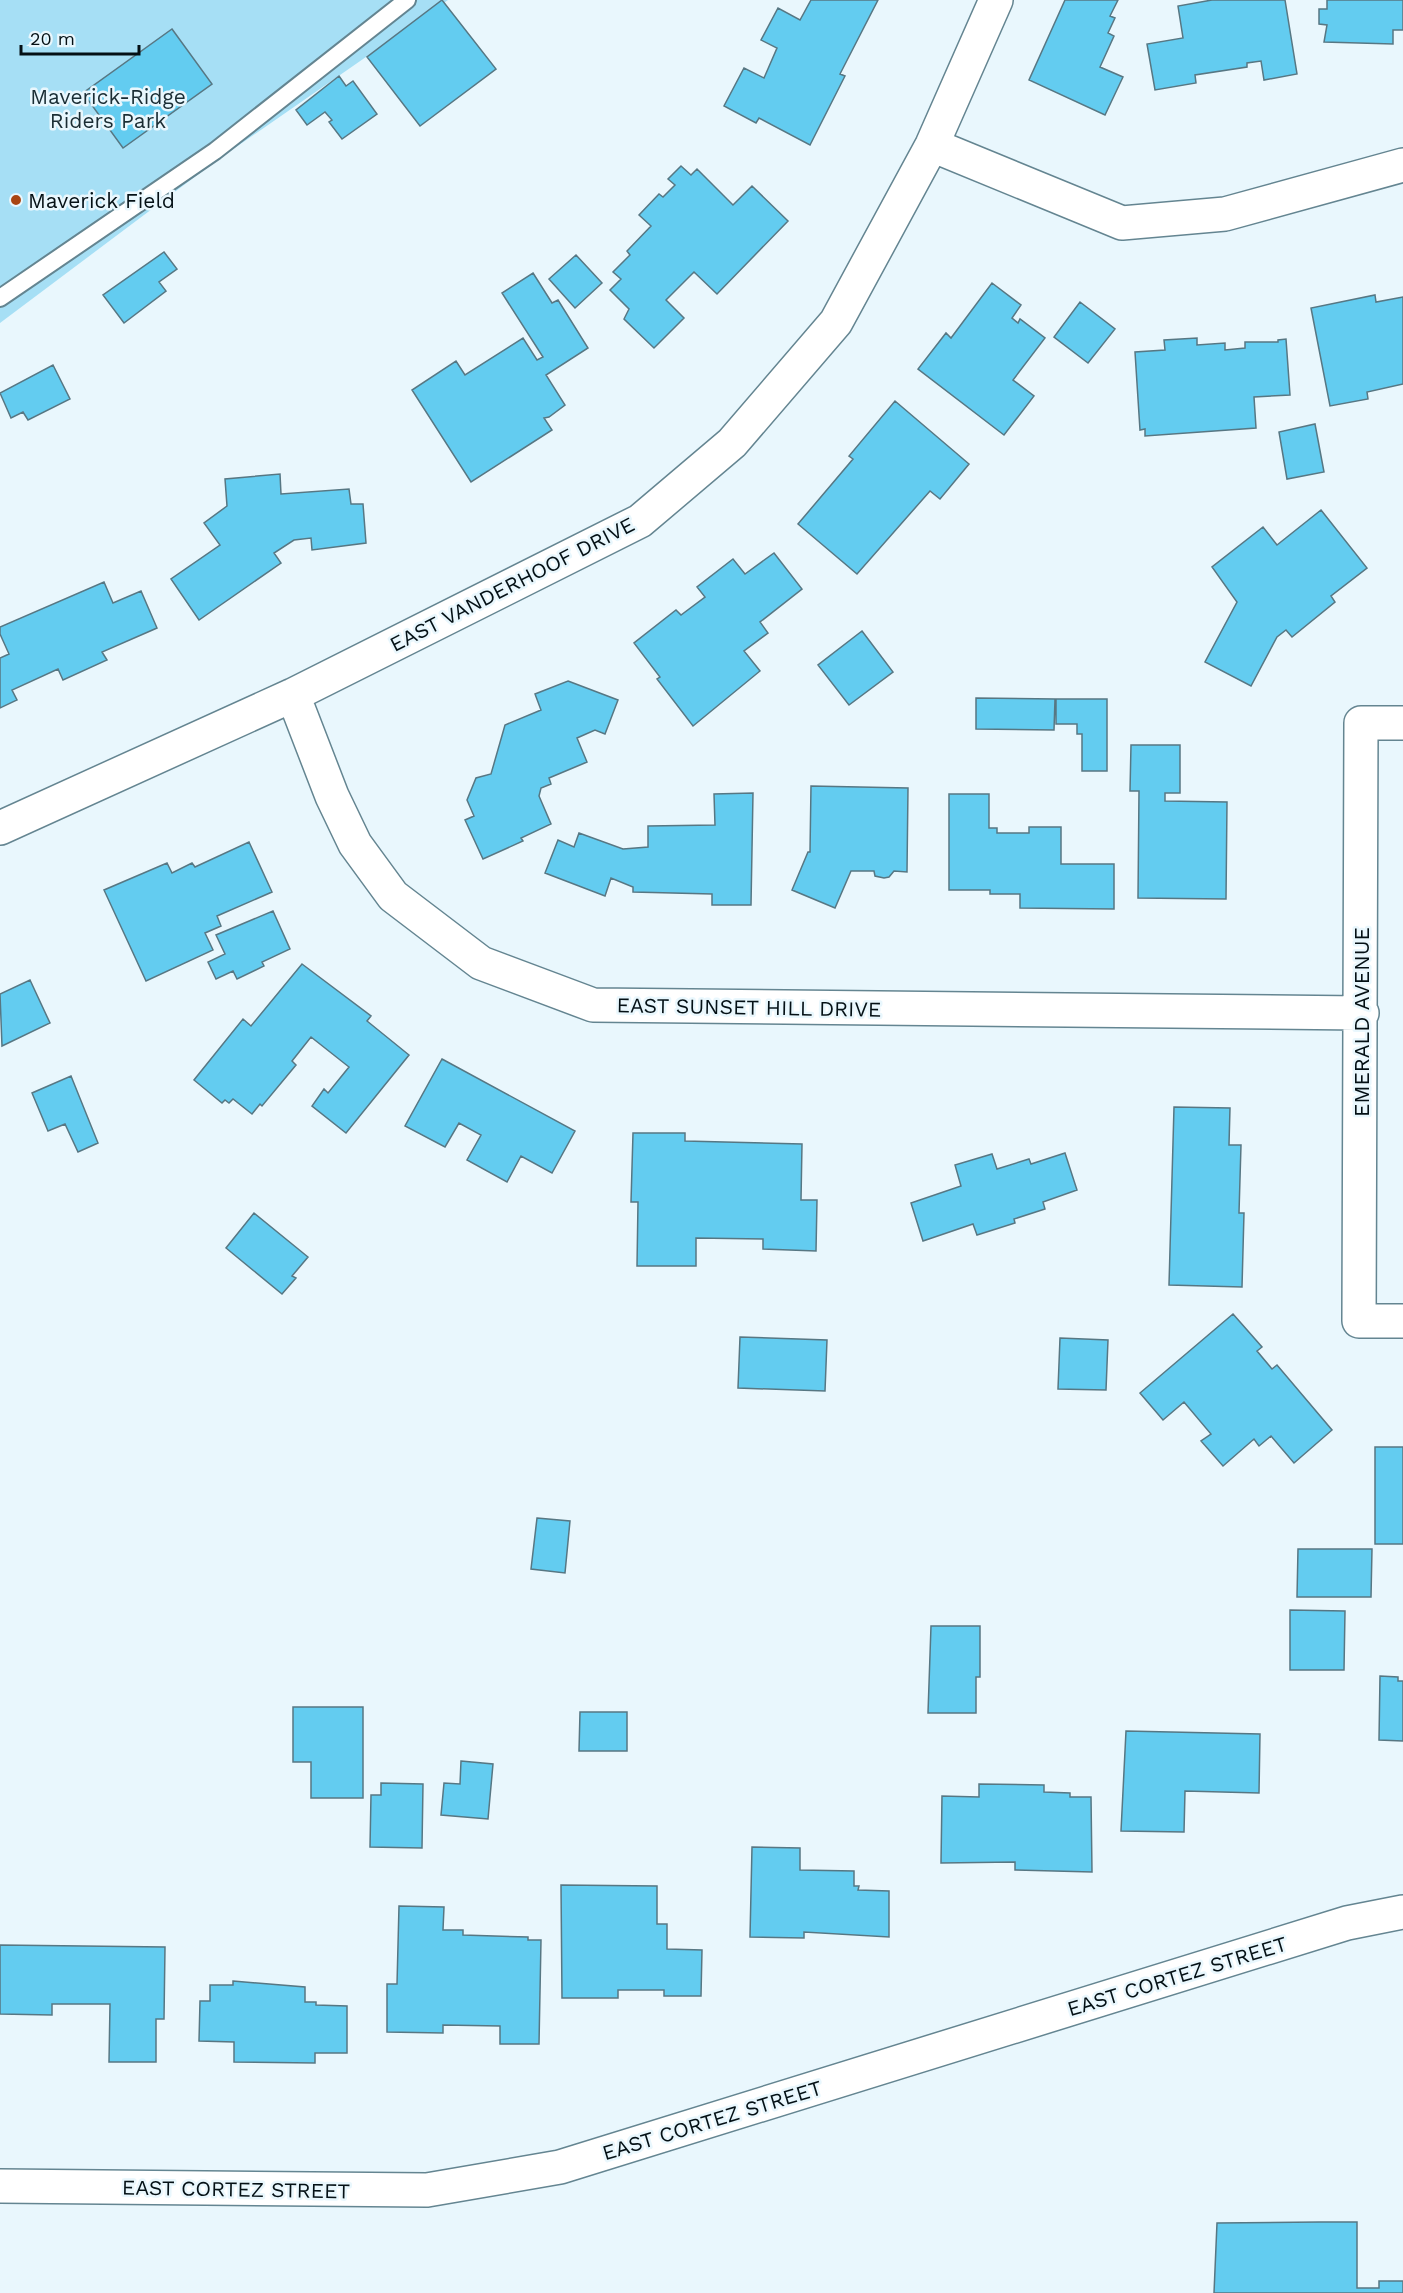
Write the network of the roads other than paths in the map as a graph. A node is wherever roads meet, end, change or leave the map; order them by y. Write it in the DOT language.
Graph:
graph roads {
  1 [pos="407,0"];
  2 [pos="996,0"];
  3 [pos="932,145"];
  4 [pos="1403,165"];
  5 [pos="0,298"];
  6 [pos="293,695"];
  7 [pos="1403,723"];
  8 [pos="0,828"];
  9 [pos="1362,1013"];
  10 [pos="1403,1322"];
  11 [pos="1403,1912"];
  12 [pos="0,2186"];
  1 -- 5 [label="lane"];
  2 -- 3 [label="street, EAST VANDERHOOF DRIVE"];
  3 -- 4 [label="street"];
  3 -- 6 [label="street, EAST VANDERHOOF DRIVE"];
  6 -- 8 [label="street, EAST VANDERHOOF DRIVE"];
  6 -- 9 [label="street, EAST SUNSET HILL DRIVE"];
  7 -- 9 [label="street, EMERALD AVENUE"];
  9 -- 10 [label="street, EMERALD AVENUE"];
  11 -- 12 [label="street, EAST CORTEZ STREET"];
}
